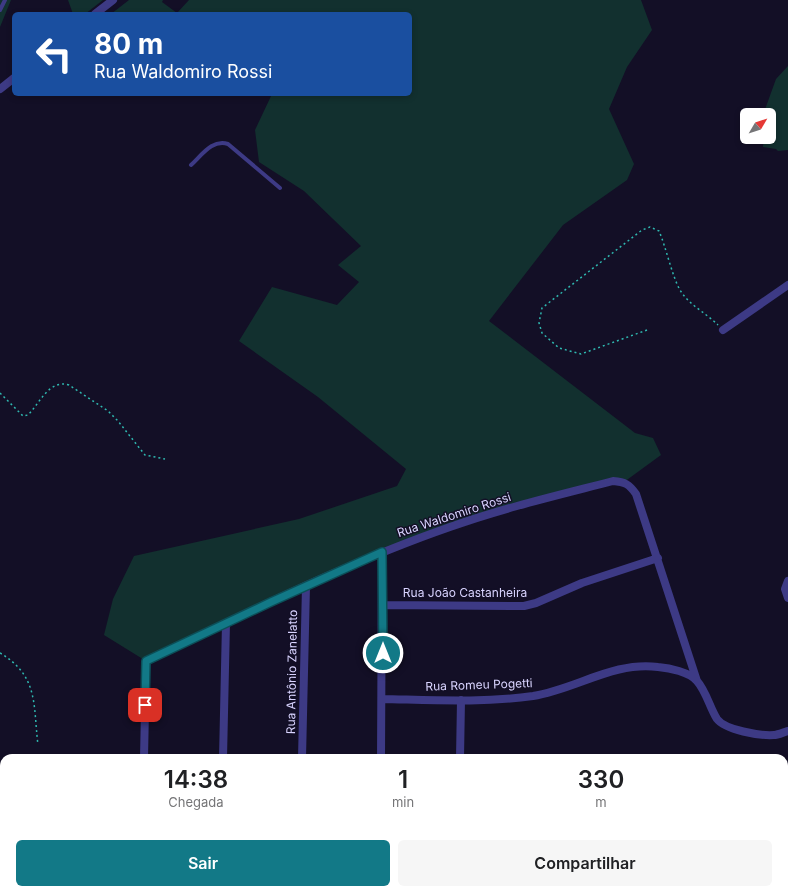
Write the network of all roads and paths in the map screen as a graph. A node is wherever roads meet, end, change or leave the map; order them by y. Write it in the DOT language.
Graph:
graph roads {
  1 [pos="5,0"];
  2 [pos="113,0"];
  3 [pos="0,10"];
  4 [pos="98,12"];
  5 [pos="12,80"];
  6 [pos="0,90"];
  7 [pos="192,165"];
  8 [pos="280,188"];
  9 [pos="788,285"];
  10 [pos="647,330"];
  11 [pos="723,330"];
  12 [pos="0,392"];
  13 [pos="165,459"];
  14 [pos="382,552"];
  15 [pos="658,558"];
  16 [pos="788,581"];
  17 [pos="306,586"];
  18 [pos="788,598"];
  19 [pos="383,605"];
  20 [pos="226,623"];
  21 [pos="0,653"];
  22 [pos="698,681"];
  23 [pos="382,699"];
  24 [pos="461,700"];
  25 [pos="788,731"];
  26 [pos="38,745"];
  27 [pos="144,754"];
  28 [pos="223,754"];
  29 [pos="302,754"];
  30 [pos="381,754"];
  31 [pos="460,754"];
  1 -- 3 [label="lane"];
  2 -- 4 [label="street"];
  5 -- 6 [label="street"];
  7 -- 8 [label="lane"];
  9 -- 11 [label="street"];
  10 -- 11 [label="path"];
  12 -- 13 [label="path"];
  14 -- 15 [label="street, Rua Waldomiro Rossi"];
  14 -- 17 [label="street, Rua Waldomiro Rossi"];
  14 -- 19 [label="street"];
  15 -- 19 [label="street, Rua João Castanheira"];
  15 -- 22 [label="street, Rua Waldomiro Rossi"];
  16 -- 18 [label="street"];
  17 -- 20 [label="street, Rua Waldomiro Rossi"];
  17 -- 29 [label="street, Rua Antônio Zanelatto"];
  19 -- 23 [label="street"];
  20 -- 27 [label="street, Rua Waldomiro Rossi"];
  20 -- 28 [label="street"];
  21 -- 26 [label="path"];
  22 -- 24 [label="street, Rua Romeu Pogetti"];
  22 -- 25 [label="street"];
  23 -- 24 [label="street, Rua Romeu Pogetti"];
  23 -- 30 [label="street"];
  24 -- 31 [label="street"];
}
